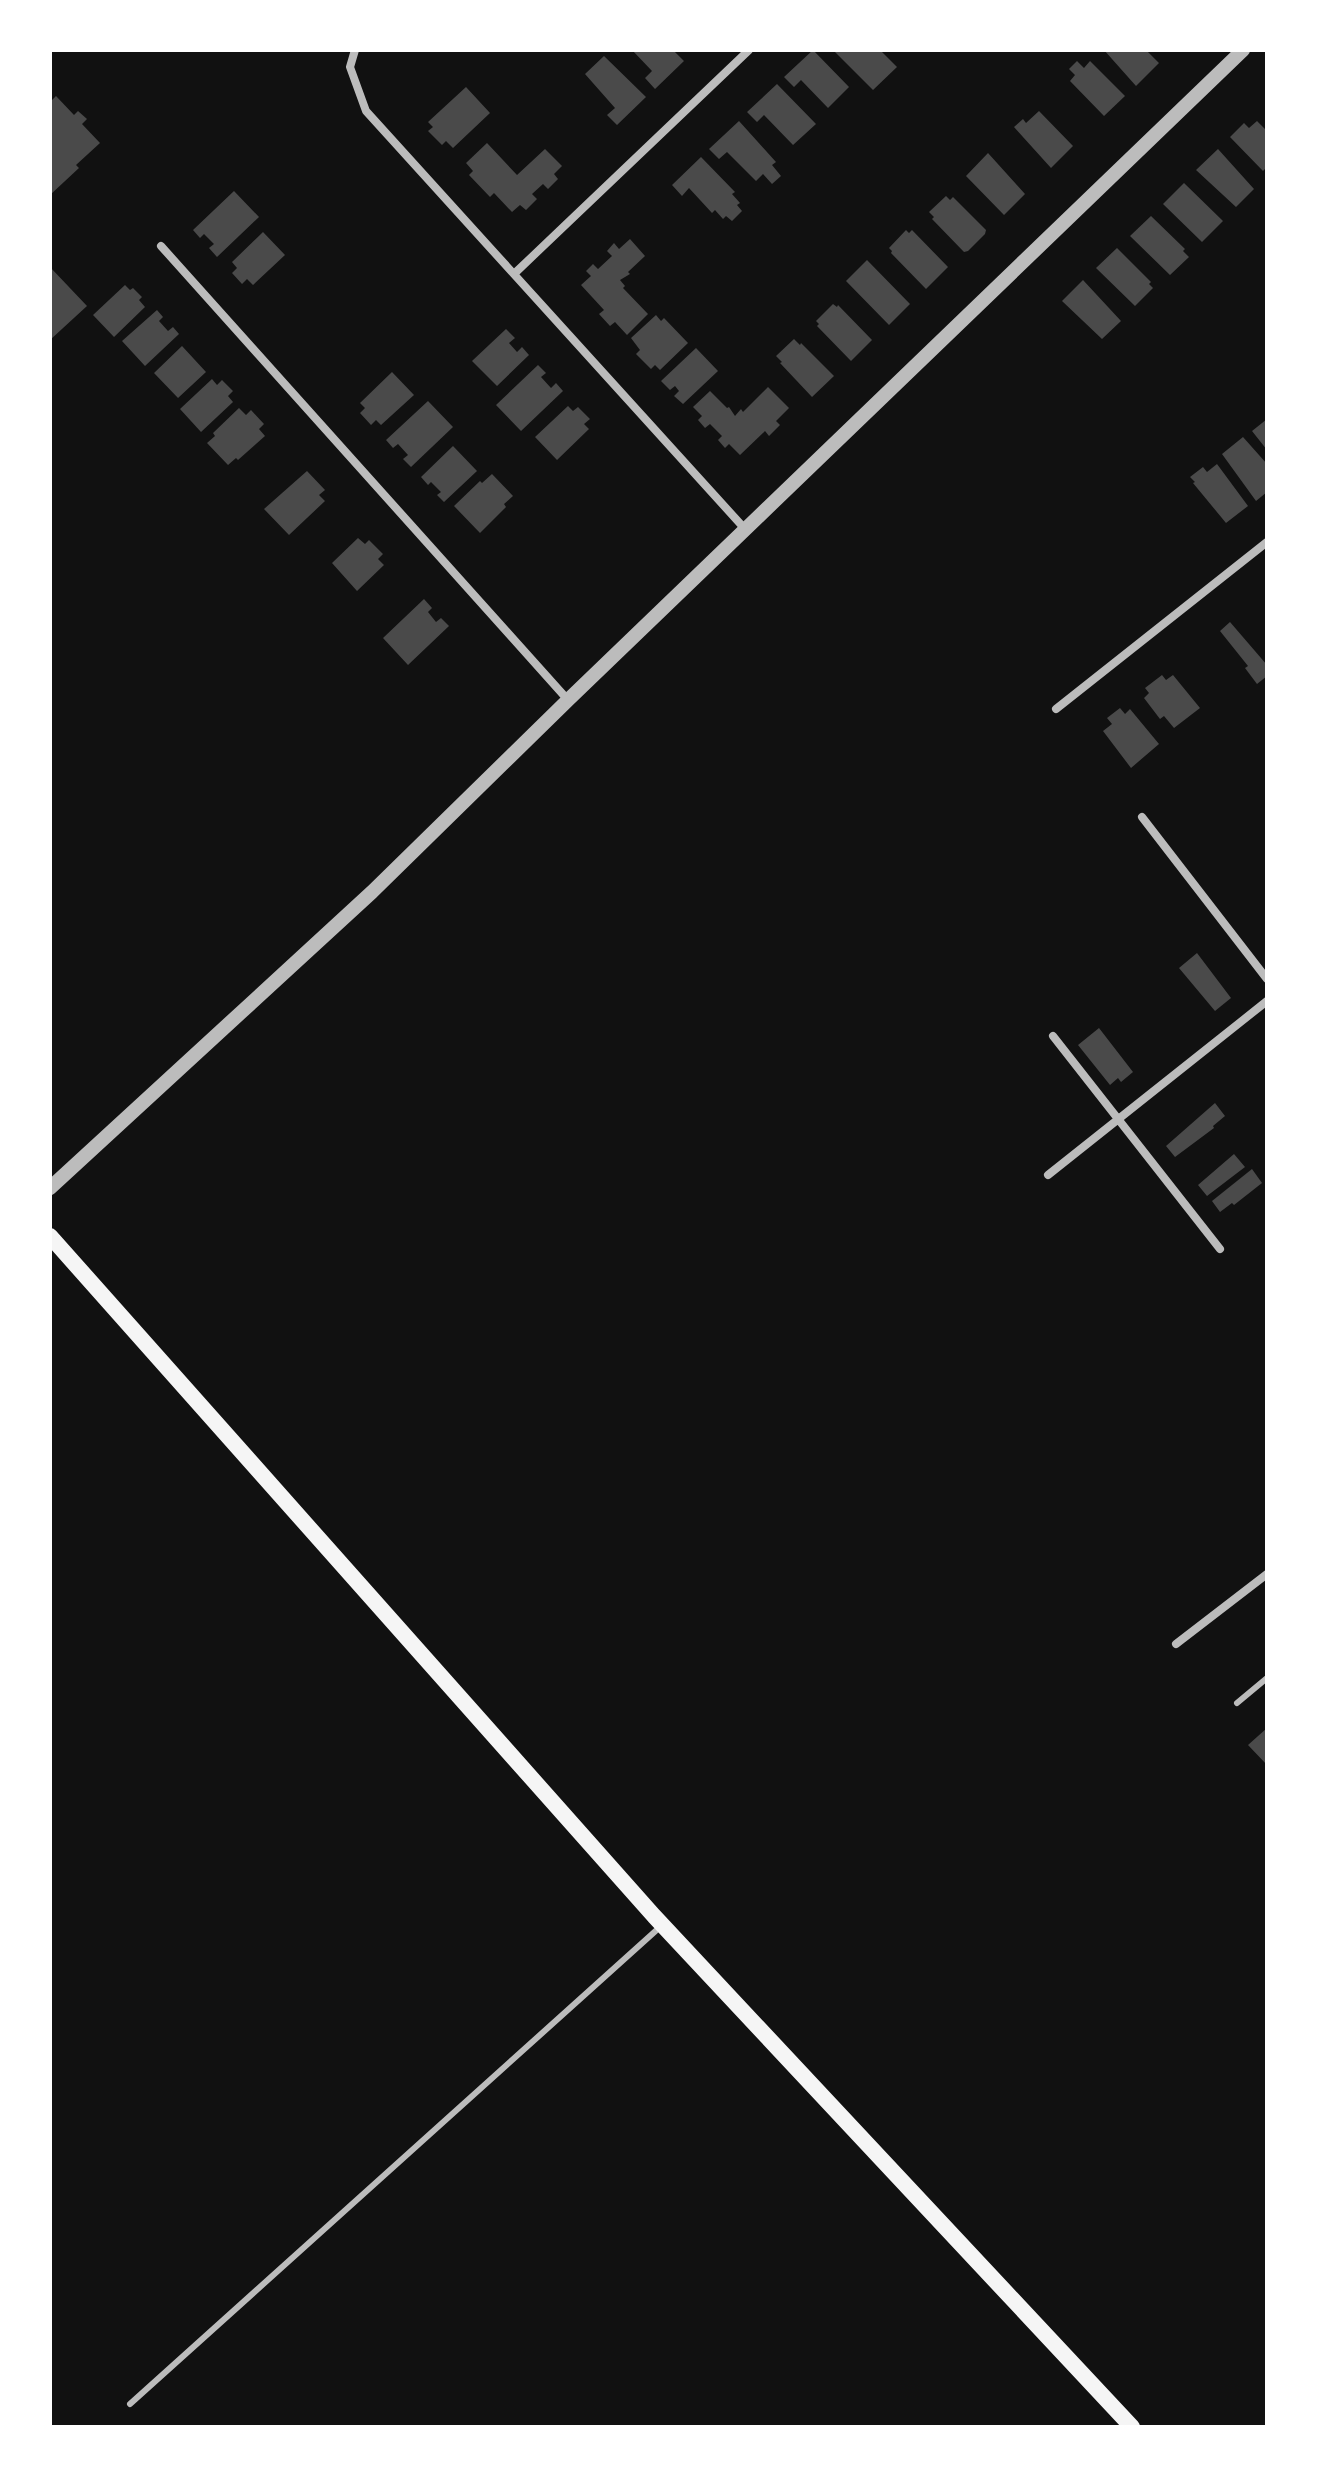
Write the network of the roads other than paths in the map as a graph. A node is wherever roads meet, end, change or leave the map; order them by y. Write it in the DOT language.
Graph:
graph roads {
  1 [pos="355,50"];
  2 [pos="749,50"];
  3 [pos="1243,50"];
  4 [pos="161,246"];
  5 [pos="515,273"];
  6 [pos="745,529"];
  7 [pos="1267,542"];
  8 [pos="568,700"];
  9 [pos="1056,709"];
  10 [pos="1142,817"];
  11 [pos="1267,979"];
  12 [pos="1267,1001"];
  13 [pos="1053,1036"];
  14 [pos="1117,1119"];
  15 [pos="1048,1175"];
  16 [pos="50,1188"];
  17 [pos="50,1236"];
  18 [pos="1220,1249"];
  19 [pos="1267,1574"];
  20 [pos="1176,1644"];
  21 [pos="1267,1678"];
  22 [pos="1237,1703"];
  23 [pos="663,1925"];
  24 [pos="130,2404"];
  25 [pos="1126,2425"];
  1 -- 5 [label="street"];
  2 -- 5 [label="street"];
  3 -- 6 [label="street"];
  4 -- 8 [label="street"];
  5 -- 6 [label="street"];
  6 -- 8 [label="street"];
  7 -- 9 [label="street"];
  8 -- 16 [label="street"];
  10 -- 11 [label="street"];
  12 -- 14 [label="street"];
  13 -- 14 [label="street"];
  14 -- 15 [label="street"];
  14 -- 18 [label="street"];
  17 -- 23 [label="main road"];
  19 -- 20 [label="street"];
  21 -- 22 [label="lane"];
  23 -- 24 [label="lane"];
  23 -- 25 [label="main road"];
}
